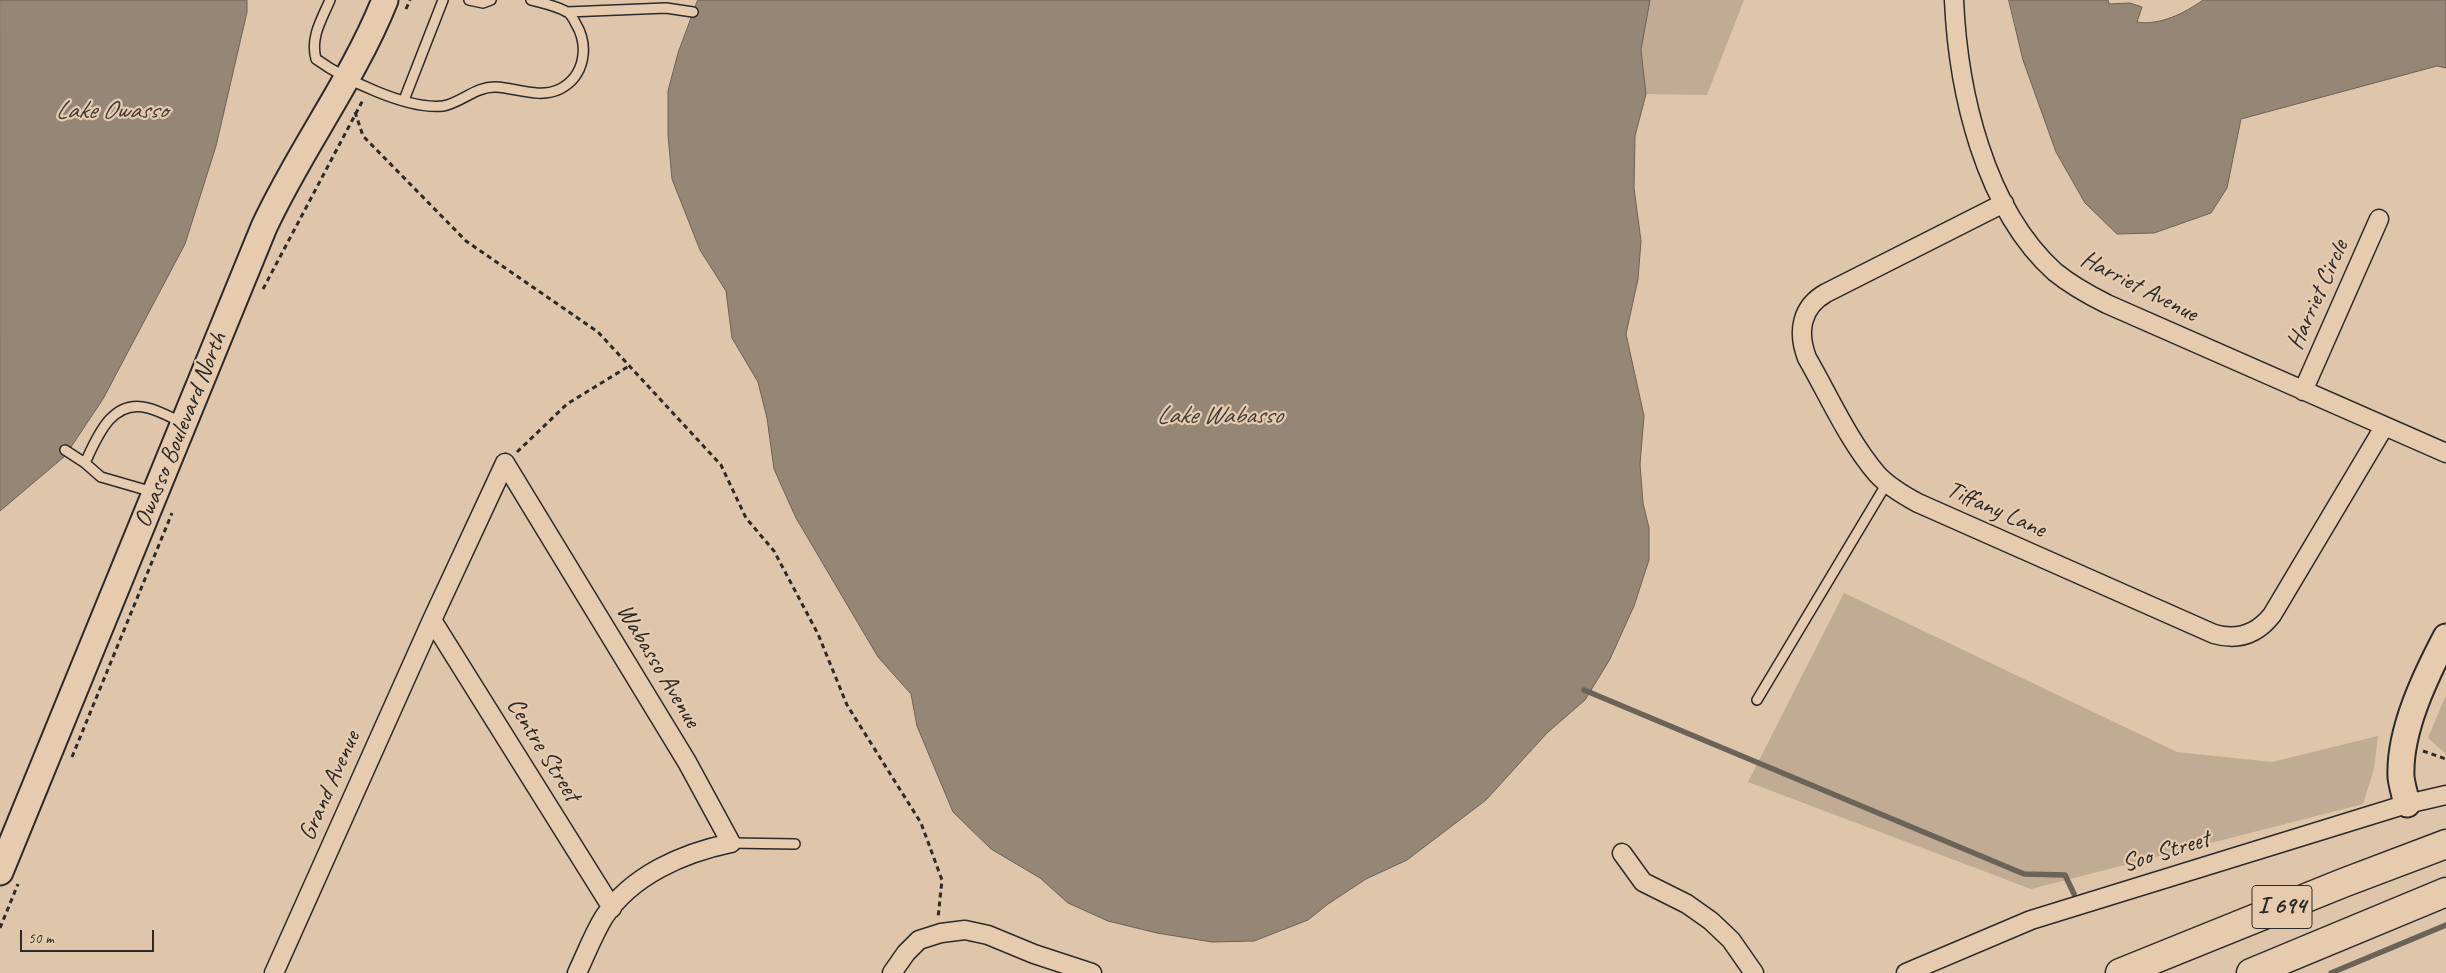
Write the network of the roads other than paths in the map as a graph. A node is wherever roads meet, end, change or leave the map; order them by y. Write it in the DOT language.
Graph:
graph roads {
  1 [pos="330,0"];
  2 [pos="443,0"];
  3 [pos="468,0"];
  4 [pos="491,0"];
  5 [pos="530,0"];
  6 [pos="1954,0"];
  7 [pos="394,8"];
  8 [pos="567,12"];
  9 [pos="694,12"];
  10 [pos="359,83"];
  11 [pos="404,100"];
  12 [pos="2004,203"];
  13 [pos="2379,219"];
  14 [pos="2303,391"];
  15 [pos="184,423"];
  16 [pos="2384,427"];
  17 [pos="65,450"];
  18 [pos="2446,453"];
  19 [pos="85,463"];
  20 [pos="505,463"];
  21 [pos="1887,483"];
  22 [pos="166,499"];
  23 [pos="432,620"];
  24 [pos="2446,637"];
  25 [pos="1757,700"];
  26 [pos="2446,795"];
  27 [pos="2407,804"];
  28 [pos="731,843"];
  29 [pos="795,844"];
  30 [pos="2446,844"];
  31 [pos="1622,853"];
  32 [pos="11,873"];
  33 [pos="2446,892"];
  34 [pos="612,908"];
  35 [pos="274,973"];
  36 [pos="578,973"];
  37 [pos="892,973"];
  38 [pos="1092,973"];
  39 [pos="1754,973"];
  40 [pos="1906,973"];
  41 [pos="2120,973"];
  42 [pos="2251,973"];
  1 -- 10 [label="lane"];
  2 -- 11 [label="lane"];
  3 -- 4 [label="lane"];
  5 -- 8 [label="lane"];
  6 -- 12 [label="street, Harriet Avenue"];
  7 -- 10 [label="street, Owasso Boulevard North"];
  8 -- 9 [label="lane"];
  8 -- 11 [label="lane"];
  10 -- 11 [label="lane"];
  10 -- 15 [label="street, Owasso Boulevard North"];
  12 -- 14 [label="street, Harriet Avenue"];
  12 -- 21 [label="street, Tiffany Lane"];
  13 -- 14 [label="street, Harriet Circle"];
  14 -- 16 [label="street, Harriet Avenue"];
  15 -- 19 [label="lane"];
  15 -- 22 [label="street, Owasso Boulevard North"];
  16 -- 18 [label="street, Harriet Avenue"];
  16 -- 21 [label="street, Tiffany Lane"];
  17 -- 19 [label="lane"];
  19 -- 22 [label="lane"];
  20 -- 23 [label="street, Grand Avenue"];
  20 -- 28 [label="street, Wabasso Avenue"];
  21 -- 25 [label="lane"];
  22 -- 32 [label="street, Owasso Boulevard North"];
  23 -- 34 [label="street, Centre Street"];
  23 -- 35 [label="street, Grand Avenue"];
  24 -- 27 [label="street"];
  26 -- 27 [label="street, Soo Street"];
  27 -- 40 [label="street, Soo Street"];
  28 -- 29 [label="lane"];
  28 -- 34 [label="street"];
  30 -- 41 [label="highway, I 694"];
  31 -- 39 [label="street"];
  33 -- 42 [label="highway, I 694"];
  34 -- 36 [label="street"];
  37 -- 38 [label="street"];
}
